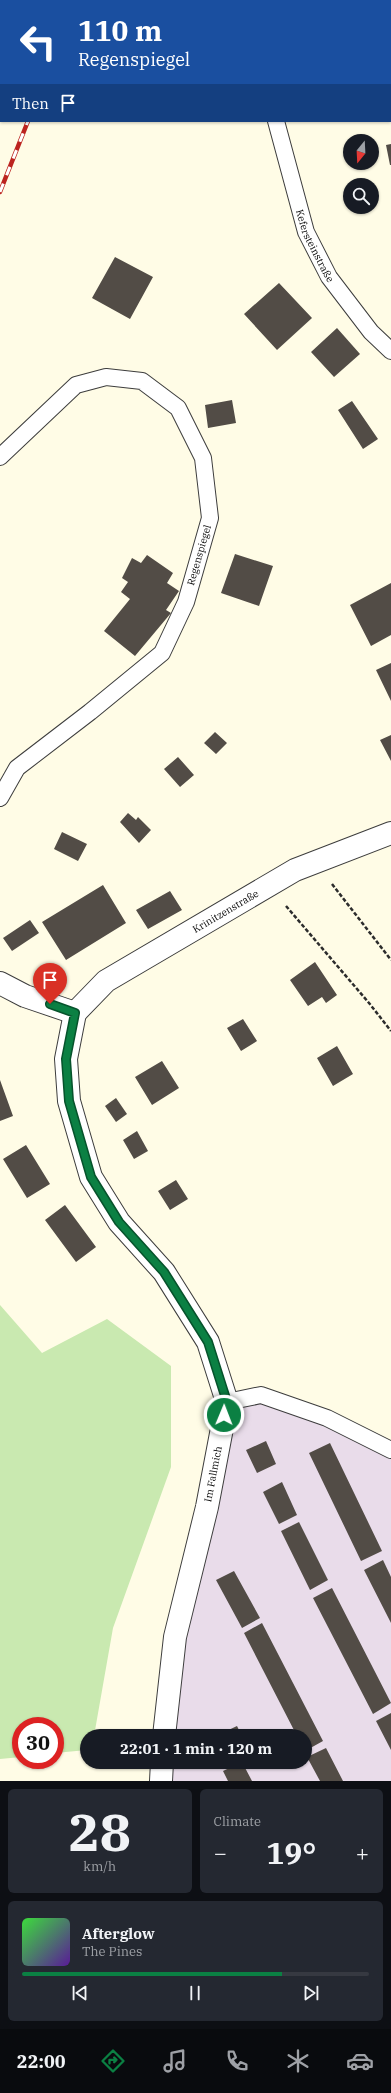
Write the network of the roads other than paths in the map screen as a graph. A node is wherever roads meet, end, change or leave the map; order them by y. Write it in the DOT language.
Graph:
graph roads {
  1 [pos="276,122"];
  2 [pos="391,351"];
  3 [pos="0,457"];
  4 [pos="0,798"];
  5 [pos="391,833"];
  6 [pos="0,983"];
  7 [pos="75,1013"];
  8 [pos="227,1402"];
  9 [pos="391,1450"];
  10 [pos="165,1729"];
  11 [pos="162,1769"];
  12 [pos="161,1781"];
  1 -- 2 [label="lane, Kefersteinstraße"];
  3 -- 4 [label="lane, Regenspiegel"];
  5 -- 7 [label="street, Krinitzenstraße"];
  6 -- 7 [label="street"];
  7 -- 8 [label="street, Im Fallmich"];
  8 -- 9 [label="lane"];
  8 -- 10 [label="street, Im Fallmich"];
  11 -- 12 [label="street"];
}
